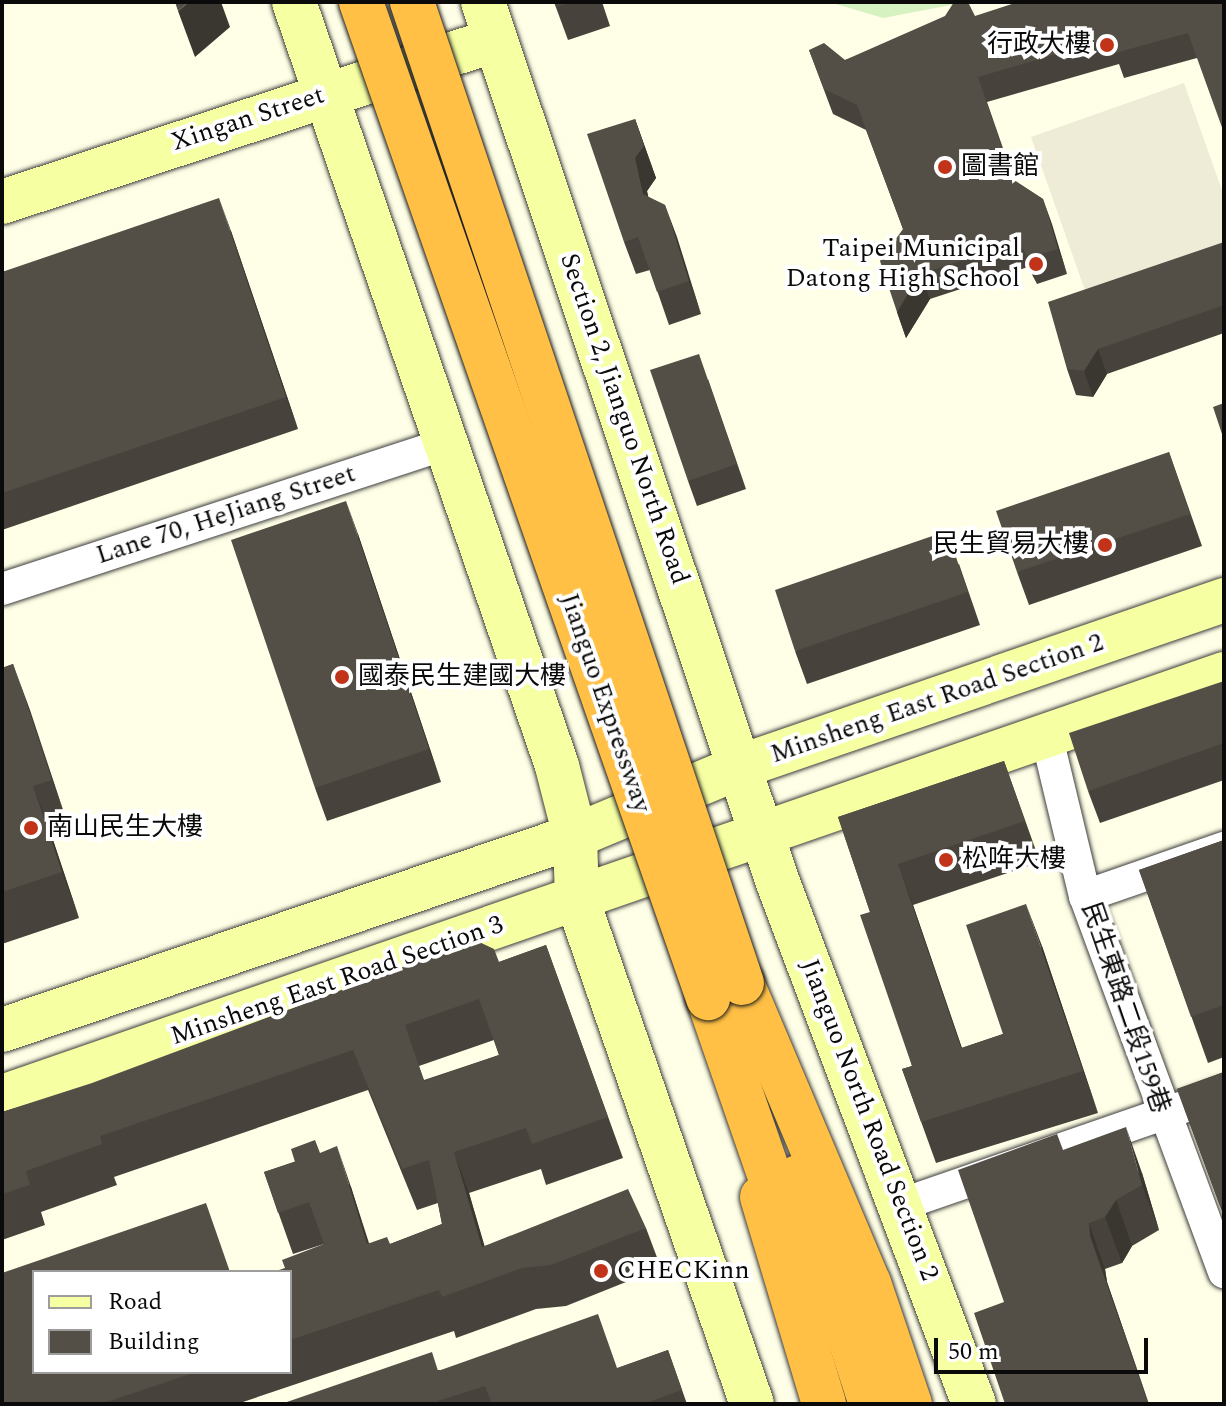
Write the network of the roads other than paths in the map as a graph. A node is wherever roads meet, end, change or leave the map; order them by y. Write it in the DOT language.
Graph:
graph roads {
  1 [pos="294,2"];
  2 [pos="361,2"];
  3 [pos="412,2"];
  4 [pos="489,21"];
  5 [pos="327,93"];
  6 [pos="2,202"];
  7 [pos="451,442"];
  8 [pos="2,589"];
  9 [pos="1224,600"];
  10 [pos="1224,674"];
  11 [pos="1047,738"];
  12 [pos="742,766"];
  13 [pos="575,836"];
  14 [pos="765,837"];
  15 [pos="1224,848"];
  16 [pos="1085,896"];
  17 [pos="577,899"];
  18 [pos="725,990"];
  19 [pos="2,1030"];
  20 [pos="1224,1093"];
  21 [pos="2,1097"];
  22 [pos="1161,1115"];
  23 [pos="903,1204"];
  24 [pos="1224,1272"];
  25 [pos="752,1404"];
  26 [pos="824,1404"];
  27 [pos="848,1404"];
  28 [pos="871,1404"];
  29 [pos="910,1404"];
  30 [pos="974,1404"];
  1 -- 5 [label="street"];
  2 -- 18 [label="highway, Jianguo Expressway, bridge"];
  3 -- 18 [label="highway, Jianguo Expressway, bridge"];
  4 -- 5 [label="street, Xingan Street"];
  4 -- 12 [label="street, Section 2, Jianguo North Road"];
  5 -- 6 [label="street, Xingan Street"];
  5 -- 7 [label="street"];
  7 -- 8 [label="street, Lane 70, HeJiang Street"];
  7 -- 13 [label="street"];
  9 -- 12 [label="street, Minsheng East Road Section 2"];
  10 -- 11 [label="street"];
  11 -- 14 [label="street"];
  11 -- 16 [label="street, 民生東路二段159巷"];
  12 -- 13 [label="street, Minsheng East Road Section 2"];
  12 -- 14 [label="street, Section 2, Jianguo North Road"];
  13 -- 17 [label="street"];
  13 -- 19 [label="street"];
  14 -- 17 [label="street, Minsheng East Road Section 3"];
  14 -- 23 [label="street, Jianguo North Road Section 2"];
  15 -- 16 [label="street"];
  16 -- 22 [label="street, 民生東路二段159巷"];
  17 -- 21 [label="street, Minsheng East Road Section 3"];
  17 -- 25 [label="street"];
  18 -- 26 [label="highway"];
  18 -- 27 [label="highway, Jianguo Expressway"];
  18 -- 28 [label="highway, Jianguo Expressway"];
  18 -- 29 [label="highway"];
  20 -- 22 [label="street"];
  22 -- 23 [label="street"];
  22 -- 24 [label="street, 民生東路二段159巷"];
  23 -- 30 [label="street, Jianguo North Road Section 2"];
}
